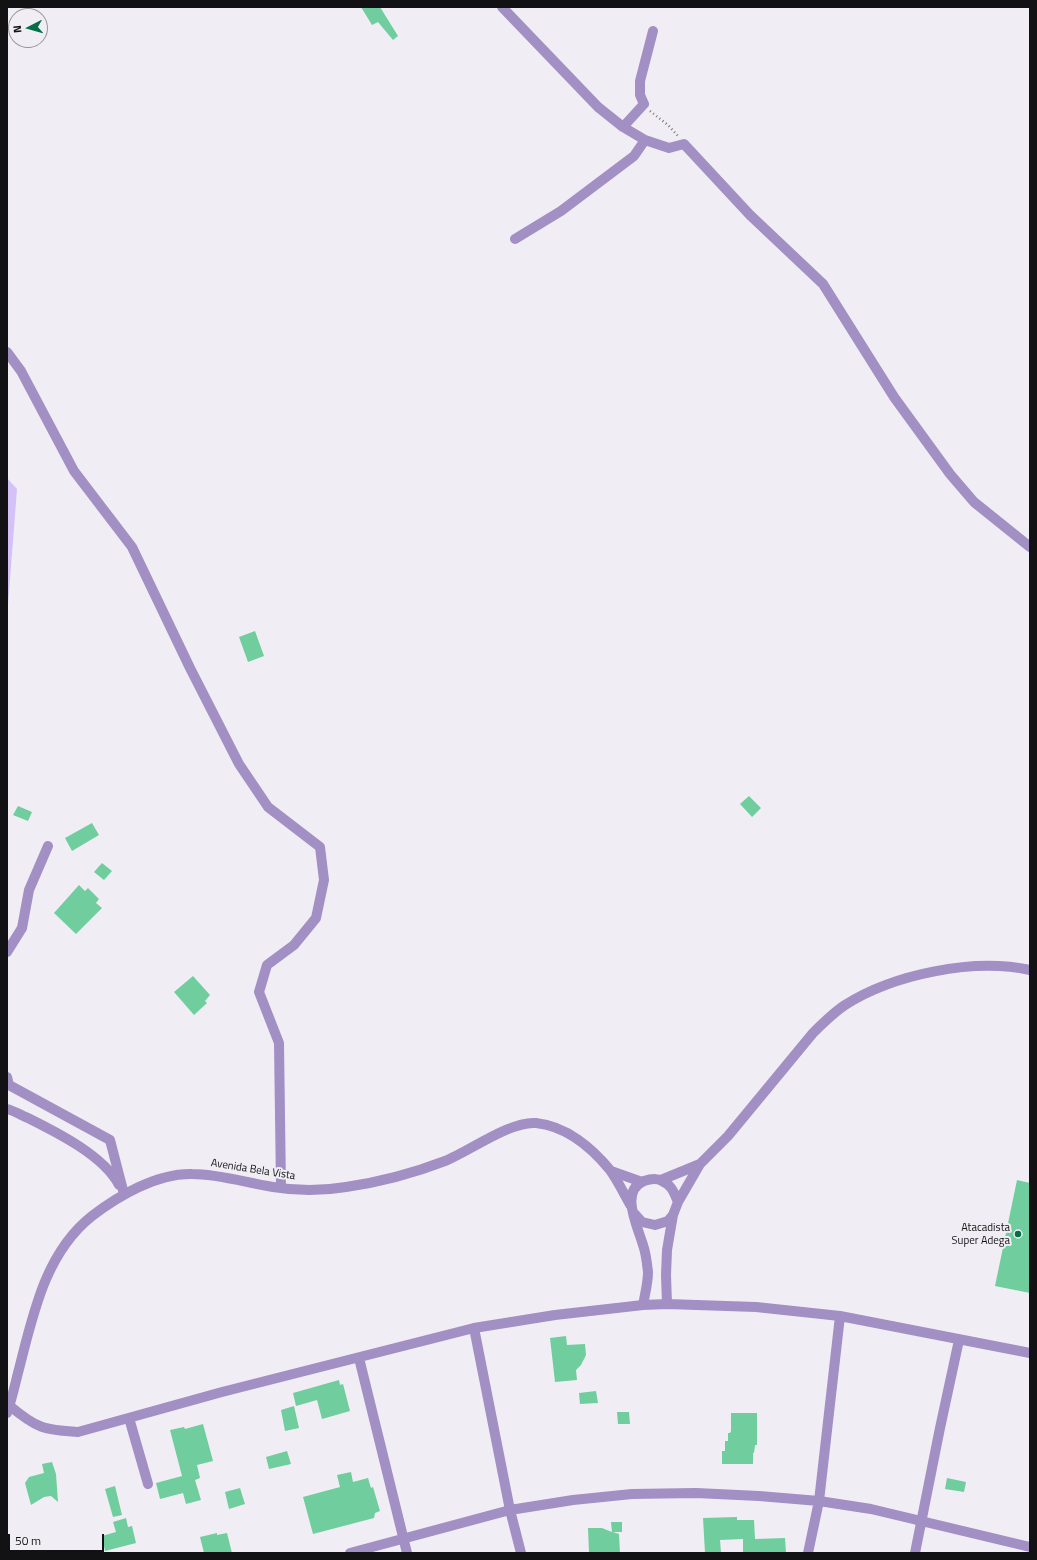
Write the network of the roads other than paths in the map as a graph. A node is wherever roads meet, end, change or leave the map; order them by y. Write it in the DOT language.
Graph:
graph roads {
  1 [pos="502,7"];
  2 [pos="653,31"];
  3 [pos="623,127"];
  4 [pos="645,140"];
  5 [pos="515,239"];
  6 [pos="7,352"];
  7 [pos="1030,547"];
  8 [pos="48,846"];
  9 [pos="7,952"];
  10 [pos="1030,970"];
  11 [pos="7,1077"];
  12 [pos="7,1109"];
  13 [pos="700,1164"];
  14 [pos="611,1171"];
  15 [pos="661,1180"];
  16 [pos="642,1182"];
  17 [pos="281,1188"];
  18 [pos="124,1194"];
  19 [pos="678,1202"];
  20 [pos="632,1209"];
  21 [pos="673,1215"];
  22 [pos="666,1304"];
  23 [pos="643,1305"];
  24 [pos="840,1316"];
  25 [pos="474,1328"];
  26 [pos="960,1340"];
  27 [pos="1030,1353"];
  28 [pos="359,1358"];
  29 [pos="8,1409"];
  30 [pos="129,1418"];
  31 [pos="148,1484"];
  32 [pos="819,1501"];
  33 [pos="510,1510"];
  34 [pos="922,1521"];
  35 [pos="403,1538"];
  36 [pos="1025,1548"];
  37 [pos="350,1553"];
  38 [pos="407,1553"];
  39 [pos="521,1553"];
  40 [pos="808,1553"];
  41 [pos="915,1553"];
  1 -- 3 [label="street"];
  2 -- 3 [label="street"];
  3 -- 4 [label="street"];
  4 -- 5 [label="street"];
  4 -- 7 [label="street"];
  6 -- 17 [label="street"];
  8 -- 9 [label="street"];
  10 -- 13 [label="street"];
  11 -- 18 [label="street"];
  12 -- 18 [label="street"];
  13 -- 15 [label="street, Avenida Bela Vista"];
  13 -- 19 [label="street"];
  14 -- 16 [label="street, Avenida Bela Vista"];
  14 -- 17 [label="street, Avenida Bela Vista"];
  14 -- 20 [label="street, Avenida Bela Vista"];
  15 -- 16 [label="street, Avenida Bela Vista"];
  15 -- 19 [label="street"];
  16 -- 20 [label="street"];
  17 -- 18 [label="street, Avenida Bela Vista"];
  18 -- 29 [label="street, Avenida Bela Vista"];
  19 -- 21 [label="street"];
  20 -- 21 [label="street, Avenida Bela Vista"];
  20 -- 23 [label="street"];
  21 -- 22 [label="street"];
  22 -- 23 [label="street"];
  22 -- 24 [label="street"];
  23 -- 25 [label="street"];
  24 -- 26 [label="street"];
  24 -- 32 [label="street"];
  25 -- 28 [label="street"];
  25 -- 33 [label="street"];
  26 -- 27 [label="street"];
  26 -- 34 [label="street"];
  28 -- 30 [label="street"];
  28 -- 35 [label="street"];
  29 -- 30 [label="street"];
  30 -- 31 [label="street"];
  32 -- 33 [label="street"];
  32 -- 34 [label="street"];
  32 -- 40 [label="street"];
  33 -- 35 [label="street"];
  33 -- 39 [label="street"];
  34 -- 36 [label="street"];
  34 -- 41 [label="street"];
  35 -- 37 [label="street"];
  35 -- 38 [label="street"];
}
